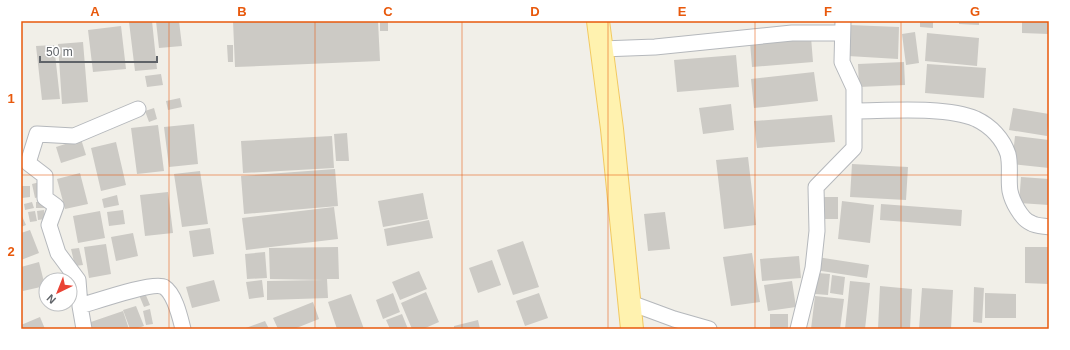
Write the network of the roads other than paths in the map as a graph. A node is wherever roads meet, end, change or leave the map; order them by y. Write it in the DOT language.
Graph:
graph roads {
  1 [pos="598,21"];
  2 [pos="843,27"];
  3 [pos="602,49"];
  4 [pos="138,109"];
  5 [pos="854,111"];
  6 [pos="1049,227"];
  7 [pos="628,302"];
  8 [pos="80,306"];
  9 [pos="84,329"];
  10 [pos="183,329"];
  11 [pos="632,329"];
  12 [pos="708,329"];
  13 [pos="798,329"];
  1 -- 3 [label="main road"];
  2 -- 3 [label="street"];
  2 -- 5 [label="street"];
  3 -- 7 [label="main road"];
  4 -- 8 [label="street"];
  5 -- 6 [label="street"];
  5 -- 13 [label="street"];
  7 -- 11 [label="main road"];
  7 -- 12 [label="street"];
  8 -- 9 [label="street"];
  8 -- 10 [label="street"];
}
